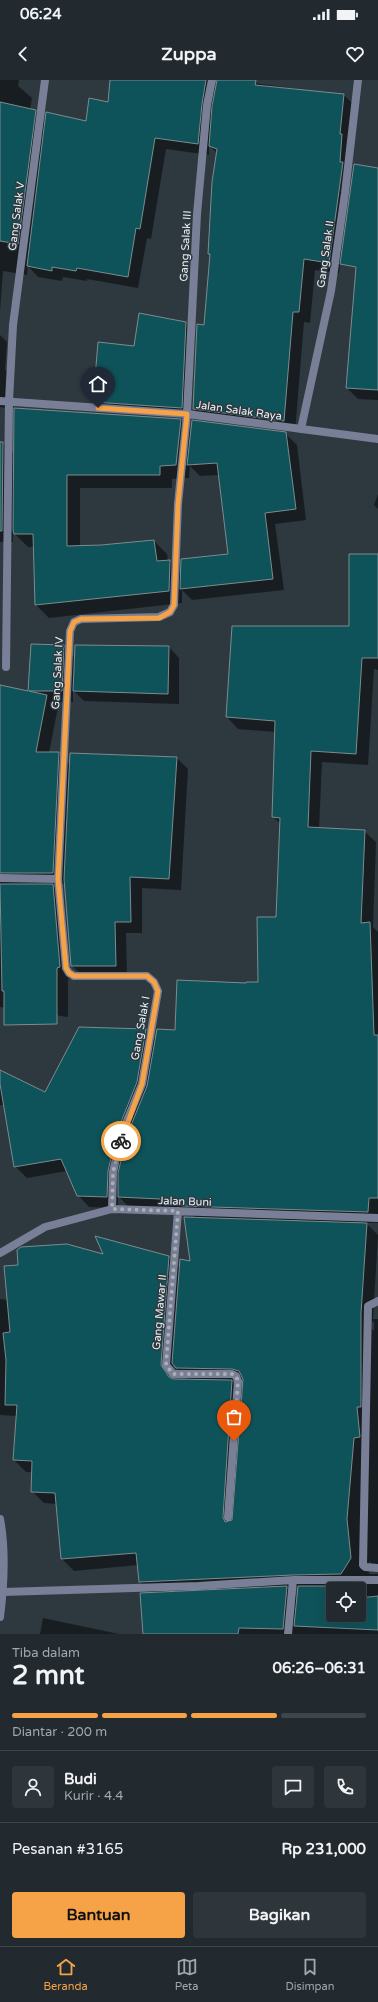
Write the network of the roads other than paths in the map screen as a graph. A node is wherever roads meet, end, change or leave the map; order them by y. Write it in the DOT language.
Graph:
graph roads {
  1 [pos="44,80"];
  2 [pos="212,80"];
  3 [pos="358,80"];
  4 [pos="0,401"];
  5 [pos="9,401"];
  6 [pos="187,414"];
  7 [pos="301,429"];
  8 [pos="378,439"];
  9 [pos="6,667"];
  10 [pos="0,878"];
  11 [pos="58,879"];
  12 [pos="112,1209"];
  13 [pos="178,1211"];
  14 [pos="378,1218"];
  15 [pos="0,1253"];
  16 [pos="378,1301"];
  17 [pos="228,1517"];
  18 [pos="0,1519"];
  19 [pos="378,1568"];
  20 [pos="293,1580"];
  21 [pos="378,1580"];
  22 [pos="3,1592"];
  23 [pos="0,1618"];
  24 [pos="288,1634"];
  1 -- 5 [label="street, Gang Salak V"];
  2 -- 6 [label="street, Gang Salak III"];
  3 -- 7 [label="street, Gang Salak II"];
  4 -- 5 [label="street, Jalan Salak Raya"];
  5 -- 6 [label="street, Jalan Salak Raya"];
  5 -- 9 [label="street, Gang Salak V"];
  6 -- 7 [label="street, Jalan Salak Raya"];
  6 -- 11 [label="street, Gang Salak IV"];
  7 -- 8 [label="street, Jalan Salak Raya"];
  10 -- 11 [label="street"];
  11 -- 12 [label="street, Gang Salak I"];
  12 -- 13 [label="street, Jalan Buni"];
  12 -- 15 [label="street, Jalan Buni"];
  13 -- 14 [label="street, Jalan Buni"];
  13 -- 17 [label="street, Gang Mawar II"];
  16 -- 19 [label="street"];
  18 -- 22 [label="street"];
  20 -- 21 [label="street"];
  20 -- 22 [label="street"];
  20 -- 24 [label="street"];
  22 -- 23 [label="street"];
}
